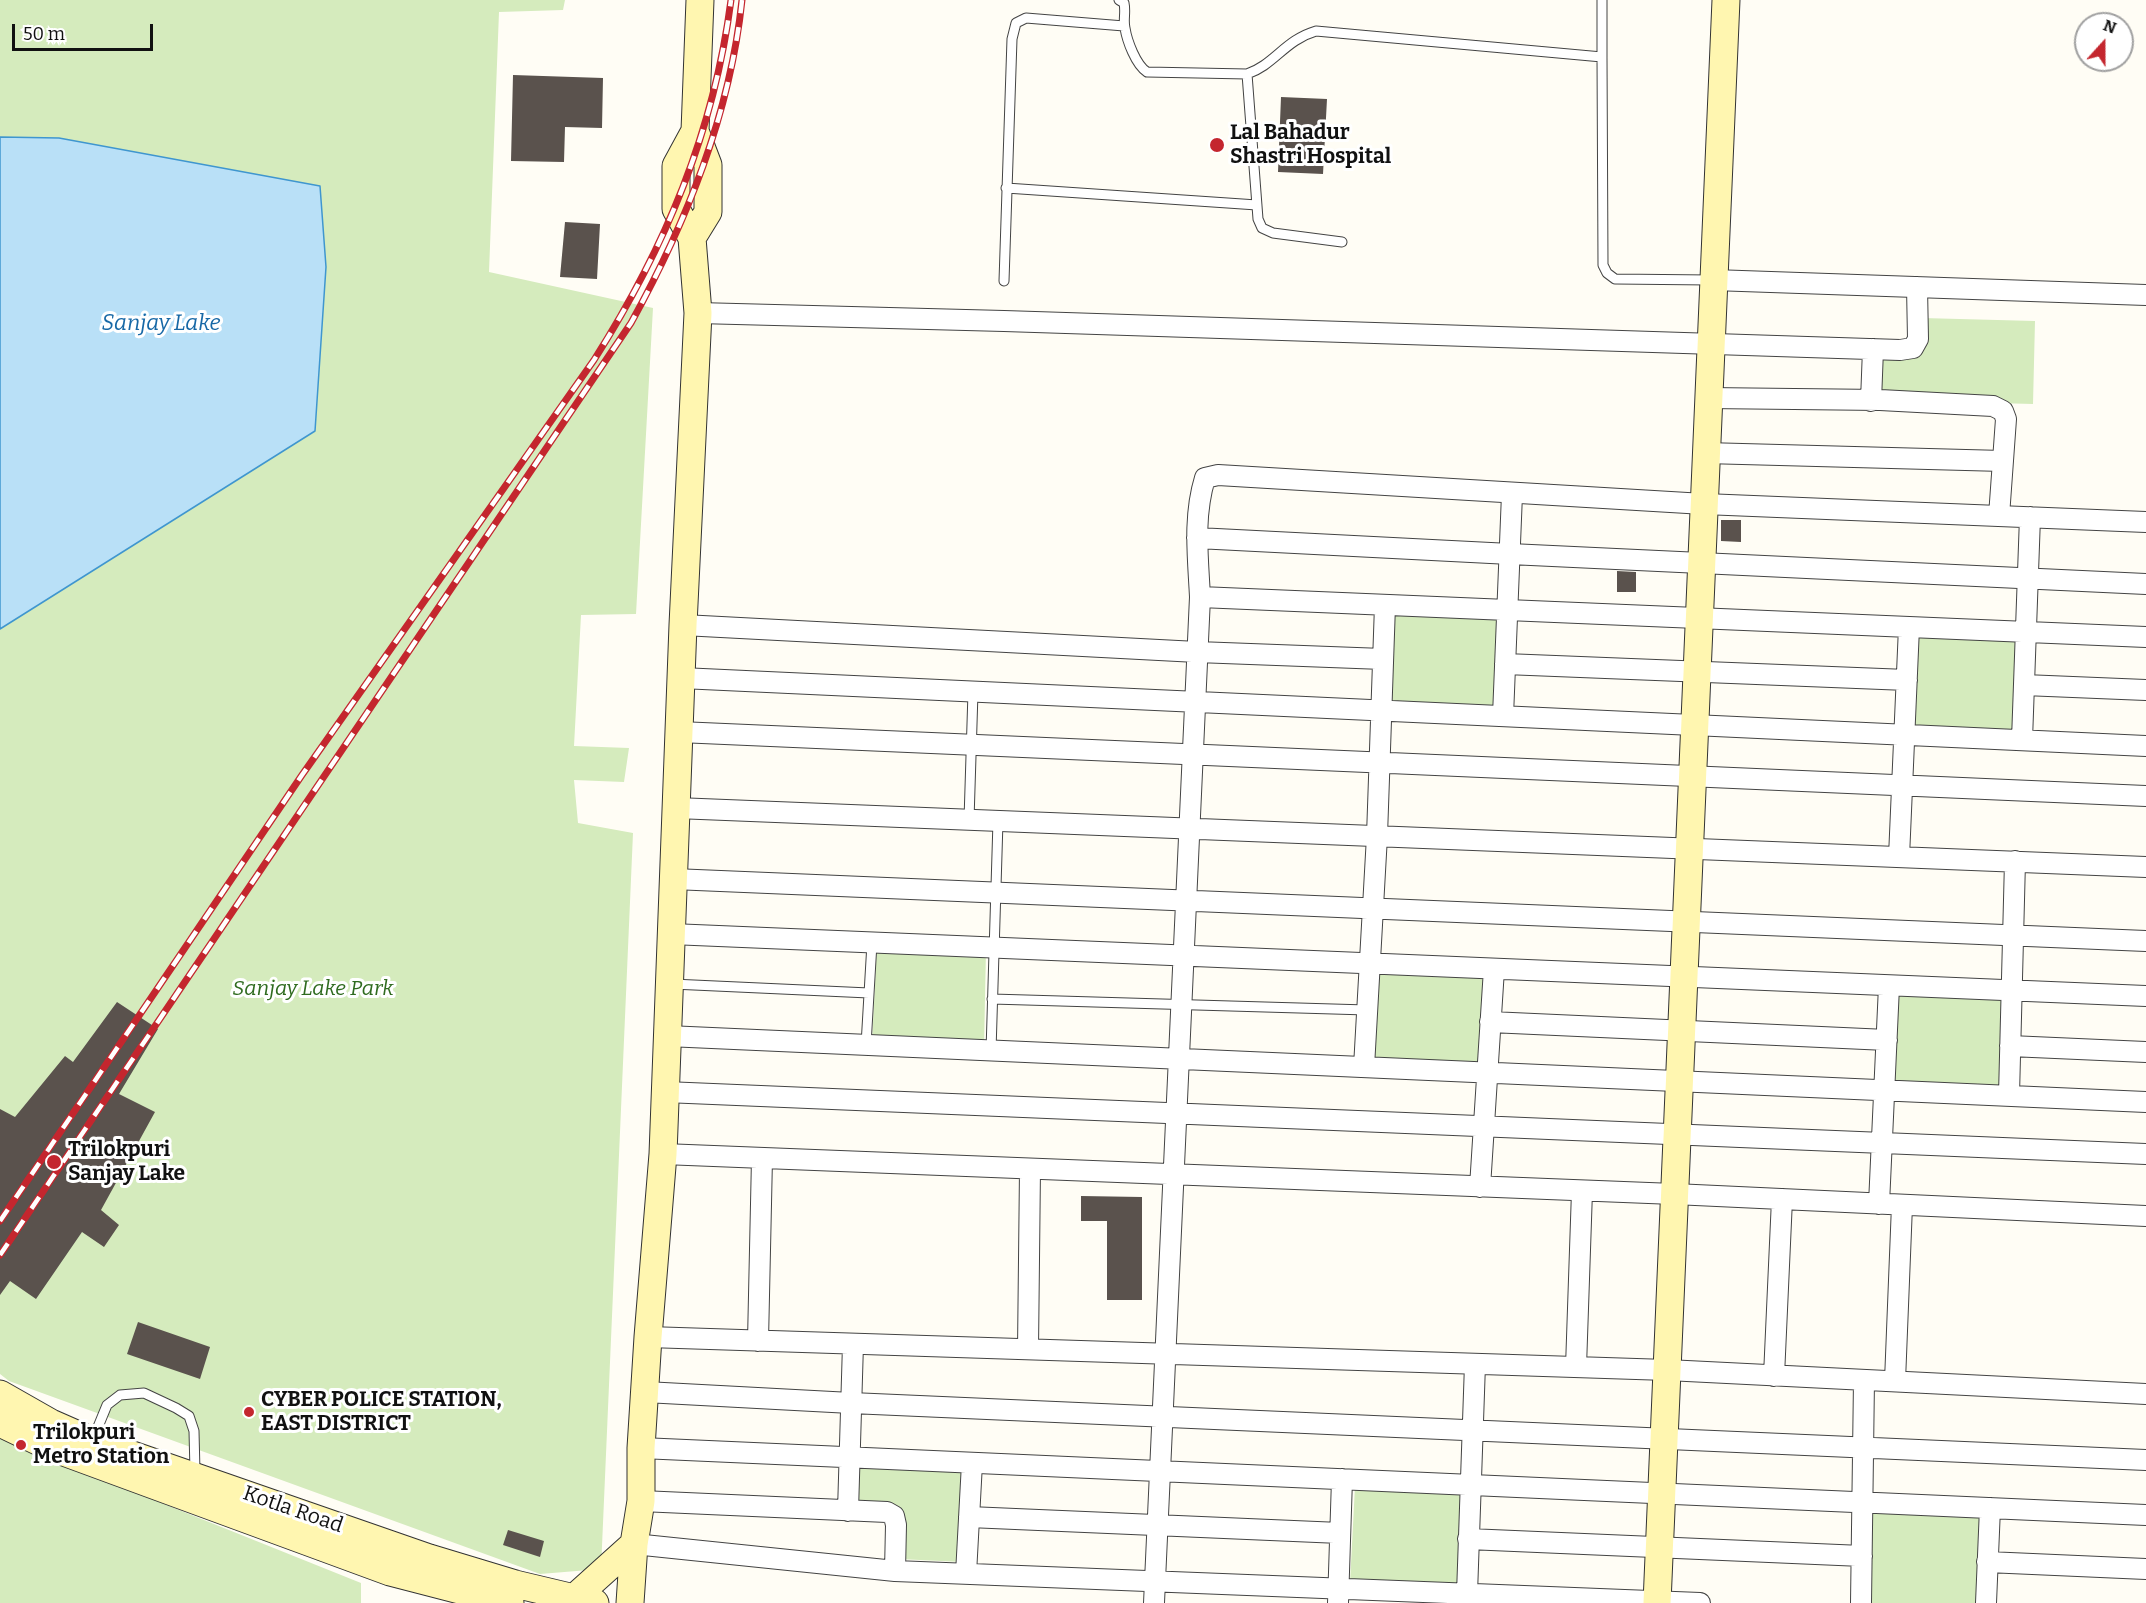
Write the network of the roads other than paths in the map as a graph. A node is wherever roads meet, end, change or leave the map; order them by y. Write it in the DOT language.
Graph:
graph roads {
  1 [pos="700,0"];
  2 [pos="1119,0"];
  3 [pos="1602,0"];
  4 [pos="1726,0"];
  5 [pos="1124,26"];
  6 [pos="1602,57"];
  7 [pos="1247,74"];
  8 [pos="1006,188"];
  9 [pos="1257,205"];
  10 [pos="1342,242"];
  11 [pos="1713,280"];
  12 [pos="1004,281"];
  13 [pos="1917,288"];
  14 [pos="2146,296"];
  15 [pos="698,313"];
  16 [pos="1710,344"];
  17 [pos="1873,349"];
  18 [pos="1708,398"];
  19 [pos="1871,401"];
  20 [pos="1706,453"];
  21 [pos="2003,461"];
  22 [pos="1512,494"];
  23 [pos="1704,504"];
  24 [pos="1999,516"];
  25 [pos="2030,517"];
  26 [pos="2146,522"];
  27 [pos="1197,538"];
  28 [pos="1510,554"];
  29 [pos="1701,563"];
  30 [pos="2028,578"];
  31 [pos="2146,584"];
  32 [pos="1200,597"];
  33 [pos="1385,605"];
  34 [pos="1507,610"];
  35 [pos="1699,618"];
  36 [pos="683,625"];
  37 [pos="1909,627"];
  38 [pos="2026,632"];
  39 [pos="2146,637"];
  40 [pos="1197,652"];
  41 [pos="1383,659"];
  42 [pos="1505,664"];
  43 [pos="1696,672"];
  44 [pos="681,678"];
  45 [pos="1907,680"];
  46 [pos="2024,685"];
  47 [pos="2146,690"];
  48 [pos="973,692"];
  49 [pos="1195,702"];
  50 [pos="1381,711"];
  51 [pos="1503,716"];
  52 [pos="1694,725"];
  53 [pos="679,732"];
  54 [pos="1905,735"];
  55 [pos="2022,740"];
  56 [pos="971,745"];
  57 [pos="2146,746"];
  58 [pos="1193,754"];
  59 [pos="1380,763"];
  60 [pos="1692,776"];
  61 [pos="1902,785"];
  62 [pos="2146,796"];
  63 [pos="676,808"];
  64 [pos="969,820"];
  65 [pos="998,821"];
  66 [pos="1189,828"];
  67 [pos="1377,836"];
  68 [pos="1689,848"];
  69 [pos="1899,857"];
  70 [pos="2015,861"];
  71 [pos="2146,867"];
  72 [pos="673,879"];
  73 [pos="996,893"];
  74 [pos="1186,901"];
  75 [pos="1373,909"];
  76 [pos="1686,922"];
  77 [pos="671,934"];
  78 [pos="2013,936"];
  79 [pos="2146,941"];
  80 [pos="872,943"];
  81 [pos="994,948"];
  82 [pos="1184,956"];
  83 [pos="1370,964"];
  84 [pos="1494,969"];
  85 [pos="1683,977"];
  86 [pos="669,984"];
  87 [pos="1889,986"];
  88 [pos="2012,991"];
  89 [pos="869,993"];
  90 [pos="2146,996"];
  91 [pos="992,999"];
  92 [pos="1181,1005"];
  93 [pos="1367,1010"];
  94 [pos="1490,1022"];
  95 [pos="1682,1031"];
  96 [pos="667,1036"];
  97 [pos="1887,1040"];
  98 [pos="866,1045"];
  99 [pos="2010,1046"];
  100 [pos="991,1050"];
  101 [pos="2146,1052"];
  102 [pos="1179,1059"];
  103 [pos="1364,1067"];
  104 [pos="1487,1072"];
  105 [pos="1679,1081"];
  106 [pos="1884,1090"];
  107 [pos="665,1092"];
  108 [pos="2009,1095"];
  109 [pos="2146,1102"];
  110 [pos="1176,1113"];
  111 [pos="1484,1126"];
  112 [pos="1677,1134"];
  113 [pos="1882,1143"];
  114 [pos="663,1154"];
  115 [pos="2146,1154"];
  116 [pos="762,1158"];
  117 [pos="1030,1169"];
  118 [pos="1174,1175"];
  119 [pos="1480,1187"];
  120 [pos="1582,1191"];
  121 [pos="1674,1194"];
  122 [pos="1782,1199"];
  123 [pos="1879,1204"];
  124 [pos="1902,1205"];
  125 [pos="2146,1216"];
  126 [pos="648,1337"];
  127 [pos="758,1341"];
  128 [pos="853,1344"];
  129 [pos="1028,1350"];
  130 [pos="1166,1354"];
  131 [pos="1475,1364"];
  132 [pos="1576,1367"];
  133 [pos="1667,1370"];
  134 [pos="1774,1376"];
  135 [pos="1864,1380"];
  136 [pos="1895,1382"];
  137 [pos="645,1392"];
  138 [pos="0,1394"];
  139 [pos="2146,1394"];
  140 [pos="851,1403"];
  141 [pos="1163,1417"];
  142 [pos="0,1423"];
  143 [pos="1472,1430"];
  144 [pos="1664,1439"];
  145 [pos="92,1441"];
  146 [pos="641,1448"];
  147 [pos="1863,1448"];
  148 [pos="849,1458"];
  149 [pos="2146,1460"];
  150 [pos="972,1463"];
  151 [pos="1160,1471"];
  152 [pos="195,1477"];
  153 [pos="1342,1479"];
  154 [pos="1470,1485"];
  155 [pos="1662,1493"];
  156 [pos="641,1501"];
  157 [pos="1863,1502"];
  158 [pos="1990,1508"];
  159 [pos="848,1511"];
  160 [pos="2146,1515"];
  161 [pos="969,1516"];
  162 [pos="1158,1525"];
  163 [pos="1340,1533"];
  164 [pos="1468,1539"];
  165 [pos="634,1544"];
  166 [pos="1660,1547"];
  167 [pos="1862,1556"];
  168 [pos="1988,1562"];
  169 [pos="2146,1569"];
  170 [pos="894,1571"];
  171 [pos="966,1574"];
  172 [pos="1155,1581"];
  173 [pos="1467,1594"];
  174 [pos="1338,1596"];
  175 [pos="584,1601"];
  176 [pos="1658,1602"];
  177 [pos="510,1603"];
  178 [pos="630,1603"];
  179 [pos="1154,1603"];
  180 [pos="1700,1603"];
  181 [pos="1862,1603"];
  182 [pos="1986,1603"];
  1 -- 15 [label="street"];
  2 -- 5 [label="lane"];
  3 -- 6 [label="lane"];
  4 -- 11 [label="street"];
  5 -- 7 [label="lane"];
  5 -- 8 [label="lane"];
  6 -- 7 [label="lane"];
  6 -- 11 [label="lane"];
  7 -- 9 [label="lane"];
  8 -- 9 [label="lane"];
  8 -- 12 [label="lane"];
  9 -- 10 [label="lane"];
  11 -- 13 [label="street"];
  11 -- 16 [label="street"];
  13 -- 14 [label="street"];
  13 -- 17 [label="street"];
  15 -- 16 [label="street"];
  15 -- 36 [label="street"];
  16 -- 17 [label="street"];
  16 -- 18 [label="street"];
  17 -- 19 [label="street"];
  18 -- 19 [label="street"];
  18 -- 20 [label="street"];
  19 -- 21 [label="street"];
  20 -- 21 [label="street"];
  20 -- 23 [label="street"];
  21 -- 24 [label="street"];
  22 -- 23 [label="street"];
  22 -- 27 [label="street"];
  22 -- 28 [label="street"];
  23 -- 24 [label="street"];
  23 -- 29 [label="street"];
  24 -- 25 [label="street"];
  25 -- 26 [label="street"];
  25 -- 30 [label="street"];
  27 -- 28 [label="street"];
  27 -- 32 [label="street"];
  28 -- 29 [label="street"];
  28 -- 34 [label="street"];
  29 -- 30 [label="street"];
  29 -- 35 [label="street"];
  30 -- 31 [label="street"];
  30 -- 38 [label="street"];
  32 -- 33 [label="street"];
  32 -- 40 [label="street"];
  33 -- 34 [label="street"];
  33 -- 41 [label="street"];
  34 -- 35 [label="street"];
  34 -- 42 [label="street"];
  35 -- 37 [label="street"];
  35 -- 43 [label="street"];
  36 -- 40 [label="street"];
  36 -- 44 [label="street"];
  37 -- 38 [label="street"];
  37 -- 45 [label="street"];
  38 -- 39 [label="street"];
  38 -- 46 [label="street"];
  40 -- 41 [label="street"];
  40 -- 49 [label="street"];
  41 -- 50 [label="street"];
  42 -- 43 [label="street"];
  42 -- 51 [label="street"];
  43 -- 45 [label="street"];
  43 -- 52 [label="street"];
  44 -- 48 [label="street"];
  44 -- 53 [label="street"];
  45 -- 54 [label="street"];
  46 -- 47 [label="street"];
  46 -- 55 [label="street"];
  48 -- 49 [label="street"];
  48 -- 56 [label="lane"];
  49 -- 50 [label="street"];
  49 -- 58 [label="street"];
  50 -- 51 [label="street"];
  50 -- 59 [label="street"];
  51 -- 52 [label="street"];
  52 -- 54 [label="street"];
  52 -- 60 [label="street"];
  53 -- 56 [label="street"];
  53 -- 63 [label="street"];
  54 -- 55 [label="street"];
  54 -- 61 [label="street"];
  55 -- 57 [label="street"];
  56 -- 58 [label="street"];
  56 -- 64 [label="lane"];
  58 -- 59 [label="street"];
  58 -- 66 [label="street"];
  59 -- 60 [label="street"];
  59 -- 67 [label="street"];
  60 -- 61 [label="street"];
  60 -- 68 [label="street"];
  61 -- 62 [label="street"];
  61 -- 69 [label="street"];
  63 -- 64 [label="street"];
  63 -- 72 [label="street"];
  64 -- 65 [label="street"];
  65 -- 66 [label="street"];
  65 -- 73 [label="lane"];
  66 -- 67 [label="street"];
  66 -- 74 [label="street"];
  67 -- 68 [label="street"];
  67 -- 75 [label="street"];
  68 -- 69 [label="street"];
  68 -- 76 [label="street"];
  69 -- 70 [label="street"];
  70 -- 71 [label="street"];
  70 -- 78 [label="street"];
  72 -- 73 [label="street"];
  72 -- 77 [label="street"];
  73 -- 74 [label="street"];
  73 -- 81 [label="lane"];
  74 -- 75 [label="street"];
  74 -- 82 [label="street"];
  75 -- 76 [label="street"];
  75 -- 83 [label="street"];
  76 -- 78 [label="street"];
  76 -- 85 [label="street"];
  77 -- 80 [label="street"];
  77 -- 86 [label="street"];
  78 -- 79 [label="street"];
  78 -- 88 [label="street"];
  80 -- 81 [label="street"];
  80 -- 89 [label="lane"];
  81 -- 82 [label="street"];
  81 -- 91 [label="lane"];
  82 -- 83 [label="street"];
  82 -- 92 [label="street"];
  83 -- 84 [label="street"];
  83 -- 93 [label="street"];
  84 -- 85 [label="street"];
  84 -- 94 [label="street"];
  85 -- 87 [label="street"];
  85 -- 95 [label="street"];
  86 -- 89 [label="lane"];
  86 -- 96 [label="street"];
  87 -- 88 [label="street"];
  87 -- 97 [label="street"];
  88 -- 90 [label="street"];
  88 -- 99 [label="street"];
  89 -- 98 [label="lane"];
  91 -- 92 [label="lane"];
  91 -- 100 [label="lane"];
  92 -- 93 [label="lane"];
  92 -- 102 [label="street"];
  93 -- 103 [label="street"];
  94 -- 95 [label="street"];
  94 -- 104 [label="street"];
  95 -- 97 [label="street"];
  95 -- 105 [label="street"];
  96 -- 98 [label="street"];
  96 -- 107 [label="street"];
  97 -- 106 [label="street"];
  98 -- 100 [label="street"];
  99 -- 101 [label="street"];
  99 -- 108 [label="street"];
  100 -- 102 [label="street"];
  102 -- 103 [label="street"];
  102 -- 110 [label="street"];
  103 -- 104 [label="street"];
  104 -- 105 [label="street"];
  104 -- 111 [label="street"];
  105 -- 106 [label="street"];
  105 -- 112 [label="street"];
  106 -- 108 [label="street"];
  106 -- 113 [label="street"];
  107 -- 110 [label="street"];
  107 -- 114 [label="street"];
  108 -- 109 [label="street"];
  110 -- 111 [label="street"];
  110 -- 118 [label="street"];
  111 -- 112 [label="street"];
  111 -- 119 [label="street"];
  112 -- 113 [label="street"];
  112 -- 121 [label="street"];
  113 -- 115 [label="street"];
  113 -- 123 [label="street"];
  114 -- 116 [label="street"];
  114 -- 126 [label="street"];
  116 -- 117 [label="street"];
  116 -- 127 [label="street"];
  117 -- 118 [label="street"];
  117 -- 129 [label="street"];
  118 -- 119 [label="street"];
  118 -- 130 [label="street"];
  119 -- 120 [label="street"];
  120 -- 121 [label="street"];
  120 -- 132 [label="street"];
  121 -- 122 [label="street"];
  121 -- 133 [label="street"];
  122 -- 123 [label="street"];
  122 -- 134 [label="street"];
  123 -- 124 [label="street"];
  124 -- 125 [label="street"];
  124 -- 136 [label="street"];
  126 -- 127 [label="street"];
  126 -- 137 [label="street"];
  127 -- 128 [label="street"];
  128 -- 129 [label="street"];
  128 -- 140 [label="street"];
  129 -- 130 [label="street"];
  130 -- 131 [label="street"];
  130 -- 141 [label="street"];
  131 -- 132 [label="street"];
  131 -- 143 [label="street"];
  132 -- 133 [label="street"];
  133 -- 134 [label="street"];
  133 -- 144 [label="street"];
  134 -- 135 [label="street"];
  135 -- 136 [label="street"];
  135 -- 147 [label="street"];
  136 -- 139 [label="street"];
  137 -- 140 [label="street"];
  137 -- 146 [label="street"];
  138 -- 145 [label="street, Kotla Road"];
  140 -- 141 [label="street"];
  140 -- 148 [label="street"];
  141 -- 143 [label="street"];
  141 -- 151 [label="street"];
  142 -- 177 [label="street, Kotla Road"];
  143 -- 144 [label="street"];
  143 -- 154 [label="street"];
  144 -- 147 [label="street"];
  144 -- 155 [label="street"];
  145 -- 152 [label="street, Kotla Road"];
  145 -- 152 [label="lane"];
  146 -- 148 [label="street"];
  146 -- 156 [label="street"];
  147 -- 149 [label="street"];
  147 -- 157 [label="street"];
  148 -- 150 [label="street"];
  148 -- 159 [label="street"];
  150 -- 151 [label="street"];
  150 -- 161 [label="street"];
  151 -- 153 [label="street"];
  151 -- 162 [label="street"];
  152 -- 175 [label="street, Kotla Road"];
  153 -- 154 [label="street"];
  153 -- 163 [label="street"];
  154 -- 155 [label="street"];
  154 -- 164 [label="street"];
  155 -- 157 [label="street"];
  155 -- 166 [label="street"];
  156 -- 159 [label="street"];
  156 -- 165 [label="street"];
  157 -- 158 [label="street"];
  157 -- 167 [label="street"];
  158 -- 160 [label="street"];
  158 -- 168 [label="street"];
  159 -- 170 [label="street"];
  161 -- 162 [label="street"];
  161 -- 171 [label="street"];
  162 -- 163 [label="street"];
  162 -- 172 [label="street"];
  163 -- 174 [label="street"];
  164 -- 166 [label="street"];
  164 -- 173 [label="street"];
  165 -- 170 [label="street"];
  165 -- 175 [label="street"];
  165 -- 178 [label="street"];
  166 -- 167 [label="street"];
  166 -- 176 [label="street"];
  167 -- 181 [label="street"];
  168 -- 169 [label="street"];
  168 -- 182 [label="street"];
  170 -- 171 [label="street"];
  171 -- 172 [label="street"];
  172 -- 174 [label="street"];
  172 -- 179 [label="street"];
  173 -- 174 [label="street"];
  173 -- 176 [label="street"];
  176 -- 180 [label="street"];
}
